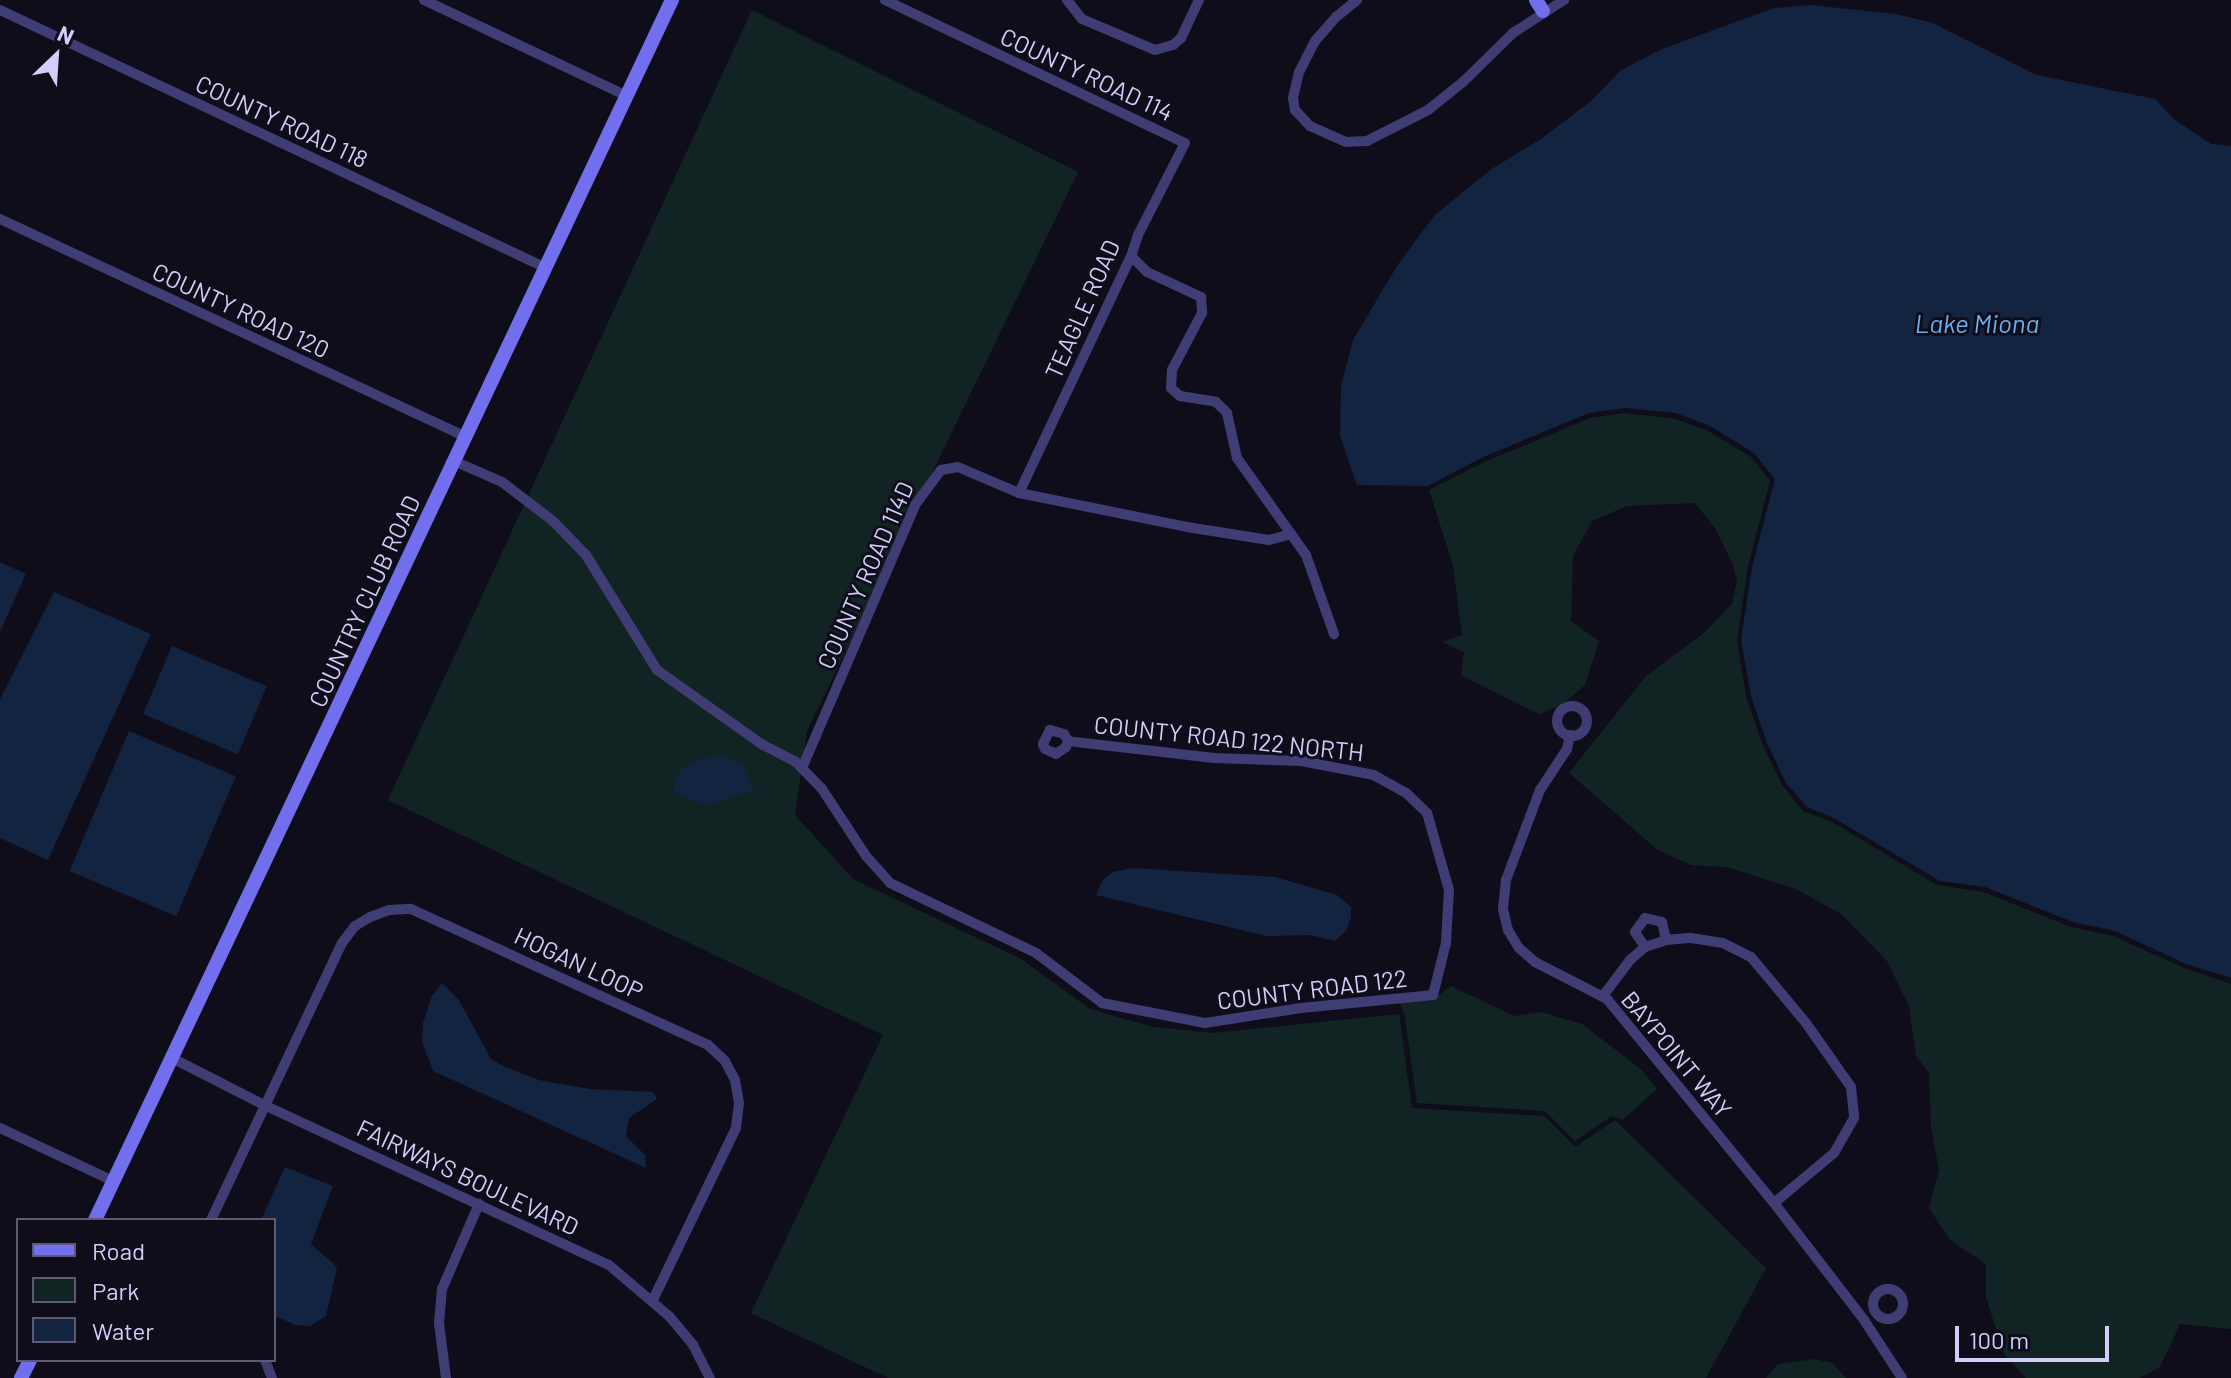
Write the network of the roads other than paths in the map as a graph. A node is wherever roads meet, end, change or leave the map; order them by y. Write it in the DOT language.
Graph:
graph roads {
  1 [pos="424,0"];
  2 [pos="672,0"];
  3 [pos="885,0"];
  4 [pos="1067,0"];
  5 [pos="1199,0"];
  6 [pos="1357,0"];
  7 [pos="1564,0"];
  8 [pos="1539,6"];
  9 [pos="0,10"];
  10 [pos="627,96"];
  11 [pos="1185,143"];
  12 [pos="0,219"];
  13 [pos="1131,256"];
  14 [pos="546,268"];
  15 [pos="466,437"];
  16 [pos="454,461"];
  17 [pos="1019,493"];
  18 [pos="1291,534"];
  19 [pos="1334,634"];
  20 [pos="1570,735"];
  21 [pos="1068,741"];
  22 [pos="802,768"];
  23 [pos="1666,940"];
  24 [pos="1645,947"];
  25 [pos="1433,995"];
  26 [pos="1603,996"];
  27 [pos="172,1058"];
  28 [pos="264,1105"];
  29 [pos="0,1128"];
  30 [pos="113,1181"];
  31 [pos="1774,1203"];
  32 [pos="479,1204"];
  33 [pos="96,1218"];
  34 [pos="212,1218"];
  35 [pos="653,1300"];
  36 [pos="1875,1311"];
  37 [pos="1864,1320"];
  38 [pos="446,1378"];
  39 [pos="710,1378"];
  40 [pos="1902,1378"];
  1 -- 10 [label="street"];
  2 -- 10 [label="street, COUNTRY CLUB ROAD"];
  3 -- 11 [label="street, COUNTY ROAD 114"];
  4 -- 5 [label="street"];
  6 -- 8 [label="street"];
  7 -- 8 [label="street"];
  9 -- 14 [label="street, COUNTY ROAD 118"];
  10 -- 14 [label="street, COUNTRY CLUB ROAD"];
  11 -- 13 [label="street, TEAGLE ROAD"];
  12 -- 15 [label="street, COUNTY ROAD 120"];
  13 -- 17 [label="street, TEAGLE ROAD"];
  13 -- 18 [label="street"];
  14 -- 15 [label="street, COUNTRY CLUB ROAD"];
  15 -- 16 [label="street, COUNTRY CLUB ROAD"];
  16 -- 22 [label="street, COUNTY ROAD 122"];
  16 -- 27 [label="street, COUNTRY CLUB ROAD"];
  17 -- 18 [label="street, COUNTY ROAD 114D"];
  17 -- 22 [label="street, COUNTY ROAD 114D"];
  18 -- 19 [label="street"];
  20 -- 26 [label="street, BAYPOINT WAY"];
  21 -- 25 [label="street, COUNTY ROAD 122 NORTH"];
  22 -- 25 [label="street, COUNTY ROAD 122"];
  23 -- 24 [label="street"];
  23 -- 24 [label="street"];
  23 -- 31 [label="street"];
  24 -- 26 [label="street"];
  26 -- 31 [label="street, BAYPOINT WAY"];
  27 -- 28 [label="street, FAIRWAYS BOULEVARD"];
  27 -- 30 [label="street, COUNTRY CLUB ROAD"];
  28 -- 32 [label="street, FAIRWAYS BOULEVARD"];
  28 -- 34 [label="street, HOGAN LOOP"];
  28 -- 35 [label="street, HOGAN LOOP"];
  29 -- 30 [label="street"];
  30 -- 33 [label="street, COUNTRY CLUB ROAD"];
  31 -- 37 [label="street, BAYPOINT WAY"];
  32 -- 35 [label="street, FAIRWAYS BOULEVARD"];
  32 -- 38 [label="street"];
  35 -- 39 [label="street, FAIRWAYS BOULEVARD"];
  36 -- 37 [label="street"];
  37 -- 40 [label="street, BAYPOINT WAY"];
}
